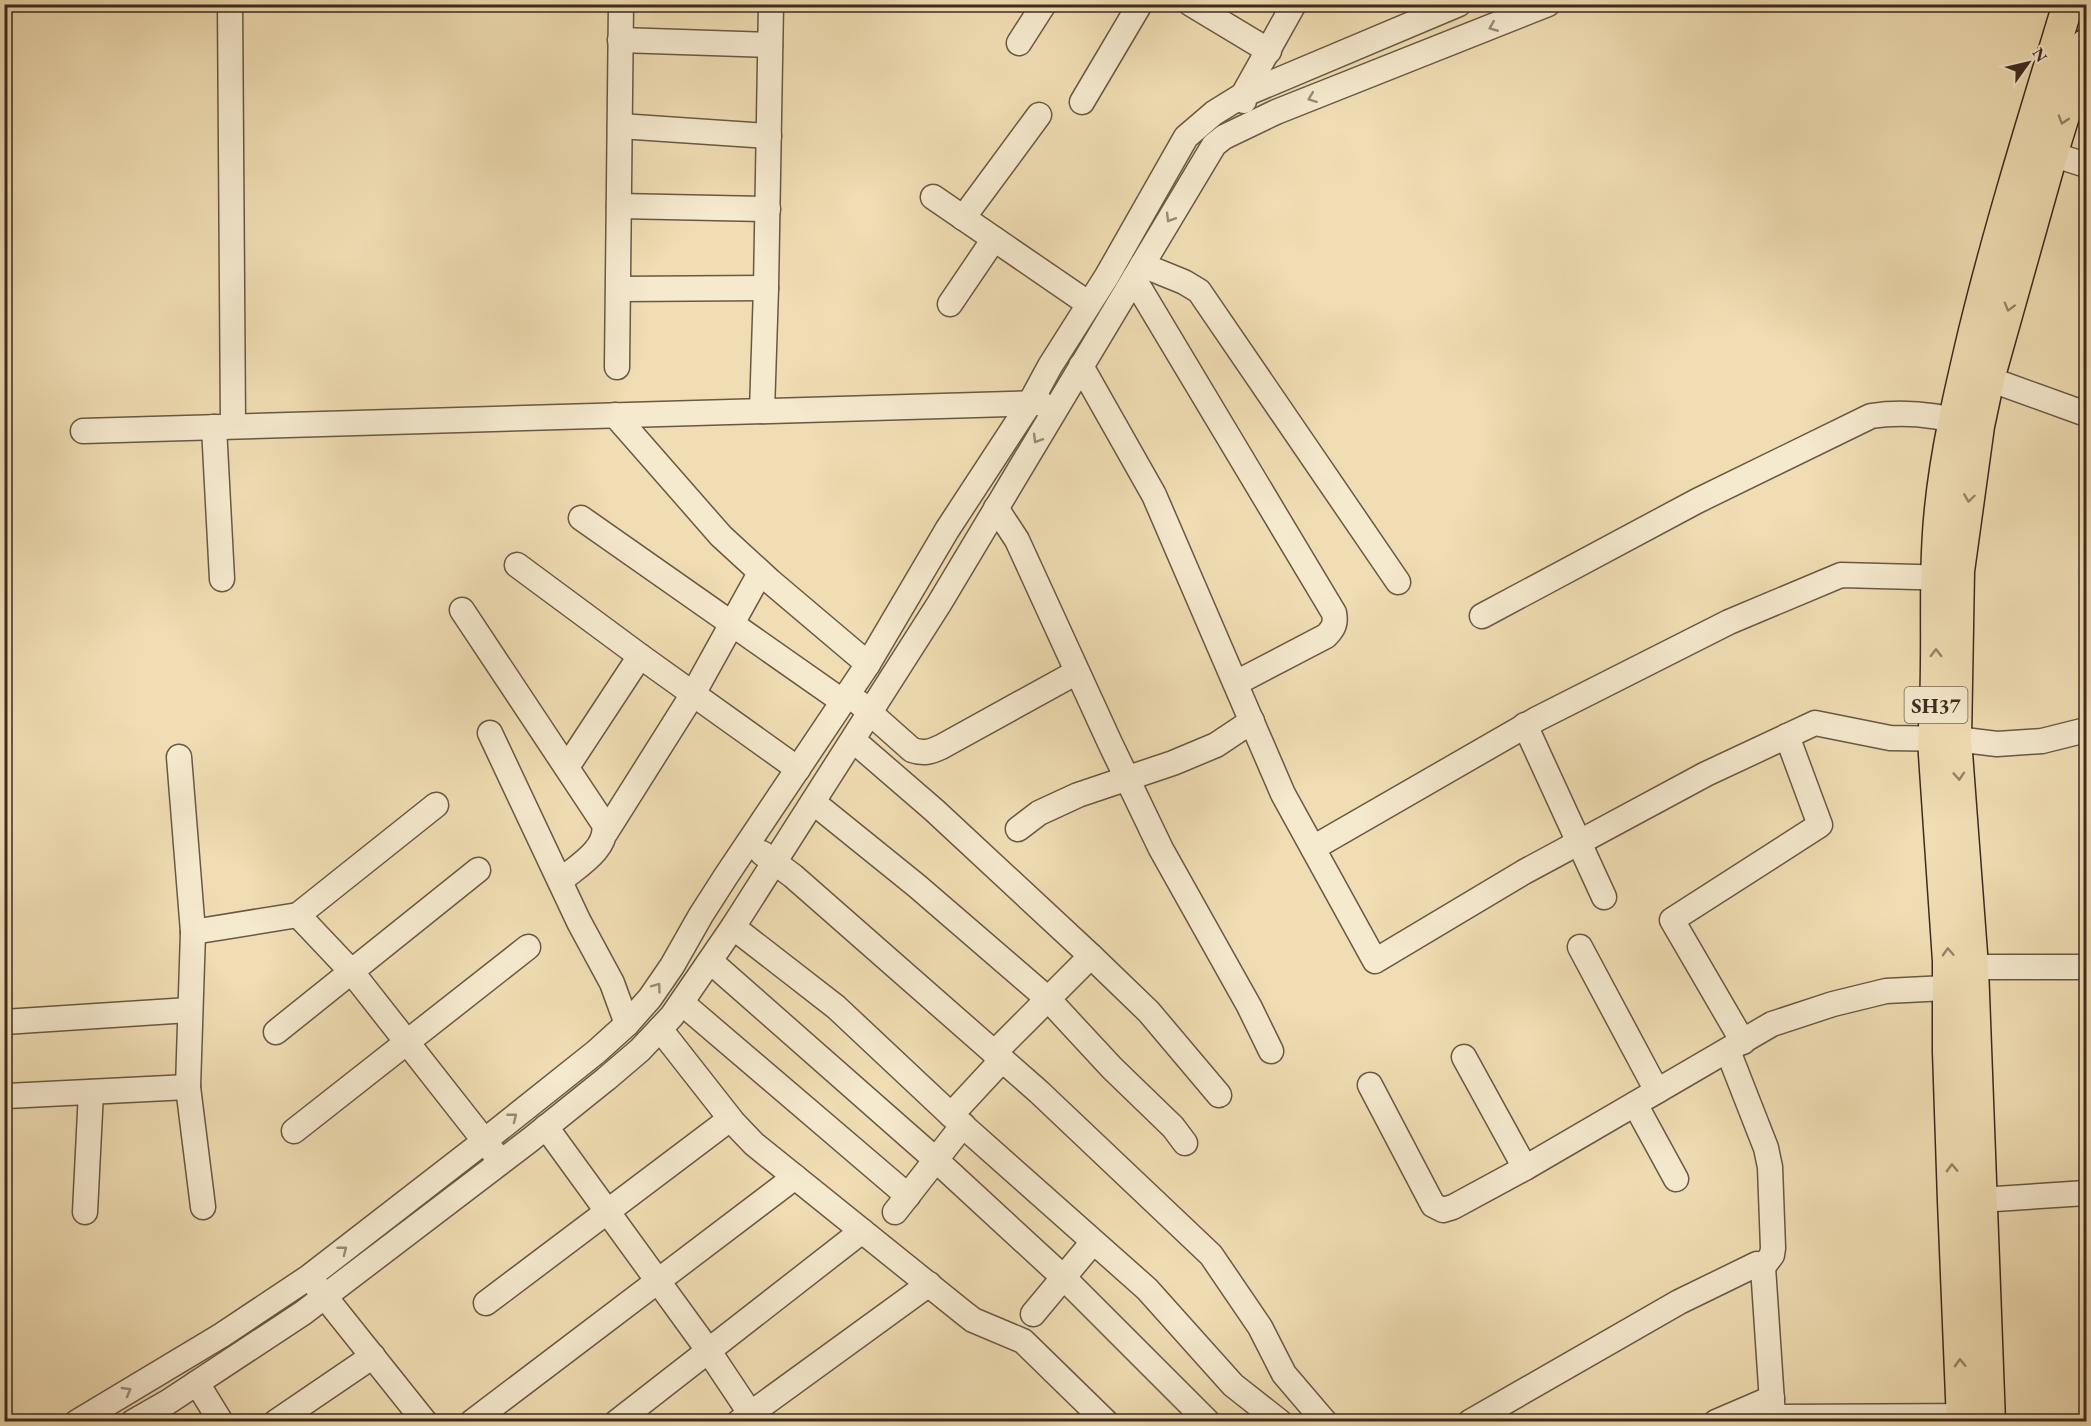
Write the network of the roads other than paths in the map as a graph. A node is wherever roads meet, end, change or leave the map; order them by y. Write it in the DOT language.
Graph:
graph roads {
  1 [pos="230,4"];
  2 [pos="621,4"];
  3 [pos="771,4"];
  4 [pos="1044,4"];
  5 [pos="1140,4"];
  6 [pos="1191,4"];
  7 [pos="1294,4"];
  8 [pos="1459,4"];
  9 [pos="1548,4"];
  10 [pos="2068,4"];
  11 [pos="620,40"];
  12 [pos="1019,43"];
  13 [pos="2086,44"];
  14 [pos="770,45"];
  15 [pos="1269,51"];
  16 [pos="1243,95"];
  17 [pos="1083,102"];
  18 [pos="1039,115"];
  19 [pos="620,126"];
  20 [pos="1245,127"];
  21 [pos="769,136"];
  22 [pos="2039,150"];
  23 [pos="2086,165"];
  24 [pos="933,197"];
  25 [pos="619,206"];
  26 [pos="768,208"];
  27 [pos="963,218"];
  28 [pos="994,239"];
  29 [pos="1138,272"];
  30 [pos="766,288"];
  31 [pos="619,289"];
  32 [pos="950,304"];
  33 [pos="1089,304"];
  34 [pos="1081,366"];
  35 [pos="617,367"];
  36 [pos="1989,379"];
  37 [pos="1030,403"];
  38 [pos="1059,403"];
  39 [pos="762,411"];
  40 [pos="2086,414"];
  41 [pos="615,415"];
  42 [pos="1966,423"];
  43 [pos="224,427"];
  44 [pos="83,431"];
  45 [pos="996,508"];
  46 [pos="581,518"];
  47 [pos="517,565"];
  48 [pos="760,573"];
  49 [pos="1948,577"];
  50 [pos="222,579"];
  51 [pos="1398,582"];
  52 [pos="462,610"];
  53 [pos="1482,616"];
  54 [pos="731,623"];
  55 [pos="640,656"];
  56 [pos="868,664"];
  57 [pos="1077,672"];
  58 [pos="1236,683"];
  59 [pos="693,694"];
  60 [pos="845,697"];
  61 [pos="870,713"];
  62 [pos="1252,721"];
  63 [pos="1526,725"];
  64 [pos="2086,730"];
  65 [pos="490,733"];
  66 [pos="1786,736"];
  67 [pos="853,740"];
  68 [pos="1945,740"];
  69 [pos="179,757"];
  70 [pos="567,767"];
  71 [pos="798,769"];
  72 [pos="1127,780"];
  73 [pos="813,802"];
  74 [pos="436,805"];
  75 [pos="1018,829"];
  76 [pos="606,832"];
  77 [pos="748,842"];
  78 [pos="1579,842"];
  79 [pos="1313,848"];
  80 [pos="774,862"];
  81 [pos="478,870"];
  82 [pos="560,881"];
  83 [pos="1604,897"];
  84 [pos="298,915"];
  85 [pos="733,927"];
  86 [pos="193,932"];
  87 [pos="528,946"];
  88 [pos="1580,947"];
  89 [pos="1091,956"];
  90 [pos="710,962"];
  91 [pos="2086,967"];
  92 [pos="351,971"];
  93 [pos="1965,980"];
  94 [pos="1048,999"];
  95 [pos="682,1003"];
  96 [pos="189,1010"];
  97 [pos="4,1022"];
  98 [pos="627,1024"];
  99 [pos="660,1029"];
  100 [pos="276,1032"];
  101 [pos="407,1042"];
  102 [pos="1736,1046"];
  103 [pos="1271,1051"];
  104 [pos="998,1057"];
  105 [pos="1464,1058"];
  106 [pos="1370,1085"];
  107 [pos="188,1087"];
  108 [pos="1657,1091"];
  109 [pos="91,1092"];
  110 [pos="1219,1095"];
  111 [pos="7,1096"];
  112 [pos="1635,1104"];
  113 [pos="730,1119"];
  114 [pos="957,1120"];
  115 [pos="546,1127"];
  116 [pos="294,1131"];
  117 [pos="484,1140"];
  118 [pos="1185,1143"];
  119 [pos="936,1160"];
  120 [pos="501,1162"];
  121 [pos="1525,1168"];
  122 [pos="795,1177"];
  123 [pos="1676,1179"];
  124 [pos="2086,1193"];
  125 [pos="1967,1201"];
  126 [pos="202,1207"];
  127 [pos="607,1210"];
  128 [pos="85,1212"];
  129 [pos="862,1231"];
  130 [pos="1093,1242"];
  131 [pos="1762,1267"];
  132 [pos="309,1277"];
  133 [pos="1064,1278"];
  134 [pos="659,1282"];
  135 [pos="929,1284"];
  136 [pos="325,1295"];
  137 [pos="486,1303"];
  138 [pos="1033,1314"];
  139 [pos="708,1350"];
  140 [pos="373,1356"];
  141 [pos="197,1383"];
  142 [pos="1773,1412"];
  143 [pos="749,1419"];
  144 [pos="1976,1419"];
  145 [pos="77,1422"];
  146 [pos="133,1422"];
  147 [pos="221,1422"];
  148 [pos="276,1422"];
  149 [pos="425,1422"];
  150 [pos="472,1422"];
  151 [pos="617,1422"];
  152 [pos="1106,1422"];
  153 [pos="1208,1422"];
  154 [pos="1280,1422"];
  155 [pos="1325,1422"];
  156 [pos="1470,1422"];
  157 [pos="1716,1422"];
  1 -- 43 [label="street"];
  2 -- 11 [label="street"];
  3 -- 14 [label="street"];
  4 -- 12 [label="street"];
  5 -- 17 [label="street"];
  6 -- 15 [label="street"];
  7 -- 15 [label="street"];
  8 -- 16 [label="street"];
  9 -- 20 [label="street, one-way"];
  10 -- 22 [label="main road, SH37"];
  11 -- 14 [label="street"];
  11 -- 19 [label="street"];
  13 -- 22 [label="main road, SH37, one-way"];
  14 -- 21 [label="street"];
  15 -- 16 [label="street"];
  16 -- 20 [label="street"];
  16 -- 33 [label="street"];
  18 -- 27 [label="street"];
  19 -- 21 [label="street"];
  19 -- 25 [label="street"];
  20 -- 29 [label="street, one-way"];
  21 -- 26 [label="street"];
  22 -- 23 [label="street"];
  22 -- 36 [label="main road, SH37, one-way"];
  22 -- 42 [label="main road, SH37"];
  24 -- 27 [label="street"];
  25 -- 26 [label="street"];
  25 -- 31 [label="street"];
  26 -- 30 [label="street"];
  27 -- 28 [label="street"];
  28 -- 32 [label="street"];
  28 -- 33 [label="street"];
  29 -- 34 [label="street"];
  29 -- 51 [label="street"];
  29 -- 58 [label="street"];
  30 -- 31 [label="street"];
  30 -- 39 [label="street"];
  31 -- 35 [label="street"];
  33 -- 37 [label="street"];
  34 -- 38 [label="street"];
  34 -- 58 [label="street"];
  36 -- 40 [label="street"];
  36 -- 42 [label="main road, SH37"];
  37 -- 38 [label="street"];
  37 -- 39 [label="street"];
  37 -- 56 [label="street"];
  38 -- 45 [label="street, one-way"];
  39 -- 41 [label="street"];
  41 -- 43 [label="street"];
  41 -- 48 [label="street"];
  42 -- 49 [label="main road, SH37"];
  42 -- 53 [label="street"];
  43 -- 44 [label="street"];
  43 -- 50 [label="street"];
  45 -- 57 [label="street"];
  45 -- 61 [label="street"];
  46 -- 54 [label="street"];
  47 -- 55 [label="street"];
  48 -- 54 [label="street"];
  48 -- 56 [label="street"];
  49 -- 63 [label="street"];
  49 -- 68 [label="main road, SH37"];
  52 -- 70 [label="street"];
  54 -- 59 [label="street"];
  54 -- 60 [label="street"];
  55 -- 59 [label="street"];
  55 -- 70 [label="street"];
  56 -- 60 [label="street"];
  57 -- 61 [label="street"];
  57 -- 72 [label="street"];
  58 -- 62 [label="street"];
  59 -- 71 [label="street"];
  59 -- 76 [label="street"];
  60 -- 61 [label="street"];
  60 -- 71 [label="street"];
  61 -- 67 [label="street"];
  62 -- 72 [label="street"];
  62 -- 79 [label="street"];
  63 -- 78 [label="street"];
  63 -- 79 [label="street"];
  64 -- 68 [label="street"];
  65 -- 82 [label="street"];
  66 -- 68 [label="street"];
  66 -- 78 [label="street"];
  66 -- 102 [label="street"];
  67 -- 73 [label="street"];
  67 -- 89 [label="street"];
  68 -- 93 [label="main road, SH37"];
  69 -- 86 [label="street"];
  70 -- 76 [label="street"];
  71 -- 77 [label="street"];
  72 -- 75 [label="street"];
  72 -- 103 [label="street"];
  73 -- 80 [label="street"];
  73 -- 94 [label="street"];
  74 -- 84 [label="street"];
  76 -- 82 [label="street"];
  77 -- 80 [label="street"];
  98 -- 77 [label="street, one-way"];
  78 -- 79 [label="street"];
  78 -- 83 [label="street"];
  80 -- 85 [label="street"];
  80 -- 104 [label="street"];
  81 -- 92 [label="street"];
  82 -- 98 [label="street"];
  84 -- 86 [label="street"];
  84 -- 92 [label="street"];
  85 -- 90 [label="street"];
  85 -- 114 [label="street"];
  86 -- 96 [label="street"];
  87 -- 101 [label="street"];
  88 -- 108 [label="street"];
  89 -- 94 [label="street"];
  89 -- 110 [label="street"];
  90 -- 95 [label="street"];
  90 -- 119 [label="street"];
  91 -- 93 [label="street"];
  92 -- 100 [label="street"];
  92 -- 101 [label="street"];
  93 -- 102 [label="street"];
  93 -- 125 [label="main road, SH37"];
  94 -- 104 [label="street"];
  94 -- 118 [label="street"];
  95 -- 99 [label="street"];
  95 -- 119 [label="street"];
  96 -- 97 [label="street"];
  96 -- 107 [label="street"];
  117 -- 98 [label="street, one-way"];
  99 -- 113 [label="street"];
  99 -- 115 [label="street"];
  101 -- 116 [label="street"];
  101 -- 117 [label="street"];
  102 -- 108 [label="street"];
  102 -- 131 [label="street"];
  104 -- 114 [label="street"];
  104 -- 155 [label="street"];
  105 -- 121 [label="street"];
  106 -- 121 [label="street"];
  107 -- 109 [label="street"];
  107 -- 126 [label="street"];
  108 -- 112 [label="street"];
  109 -- 111 [label="street"];
  109 -- 128 [label="street"];
  112 -- 121 [label="street"];
  112 -- 123 [label="street"];
  113 -- 122 [label="street"];
  113 -- 127 [label="street"];
  114 -- 119 [label="street"];
  114 -- 130 [label="street"];
  115 -- 120 [label="street"];
  115 -- 127 [label="street"];
  117 -- 120 [label="street"];
  132 -- 117 [label="street, one-way"];
  119 -- 133 [label="street"];
  120 -- 136 [label="street"];
  122 -- 129 [label="street"];
  122 -- 134 [label="street"];
  124 -- 125 [label="street"];
  125 -- 144 [label="main road, SH37"];
  127 -- 134 [label="street"];
  127 -- 137 [label="street"];
  129 -- 135 [label="street"];
  129 -- 139 [label="street"];
  130 -- 133 [label="street"];
  130 -- 154 [label="street"];
  131 -- 142 [label="street"];
  131 -- 156 [label="street"];
  132 -- 136 [label="street"];
  145 -- 132 [label="street, one-way"];
  133 -- 138 [label="street"];
  133 -- 153 [label="street"];
  134 -- 139 [label="street"];
  134 -- 150 [label="street"];
  135 -- 143 [label="street"];
  135 -- 152 [label="street"];
  136 -- 140 [label="street"];
  136 -- 141 [label="street"];
  139 -- 143 [label="street"];
  139 -- 151 [label="street"];
  140 -- 148 [label="street"];
  140 -- 149 [label="street"];
  141 -- 146 [label="street"];
  141 -- 147 [label="street"];
  142 -- 144 [label="street"];
  142 -- 157 [label="street"];
}
